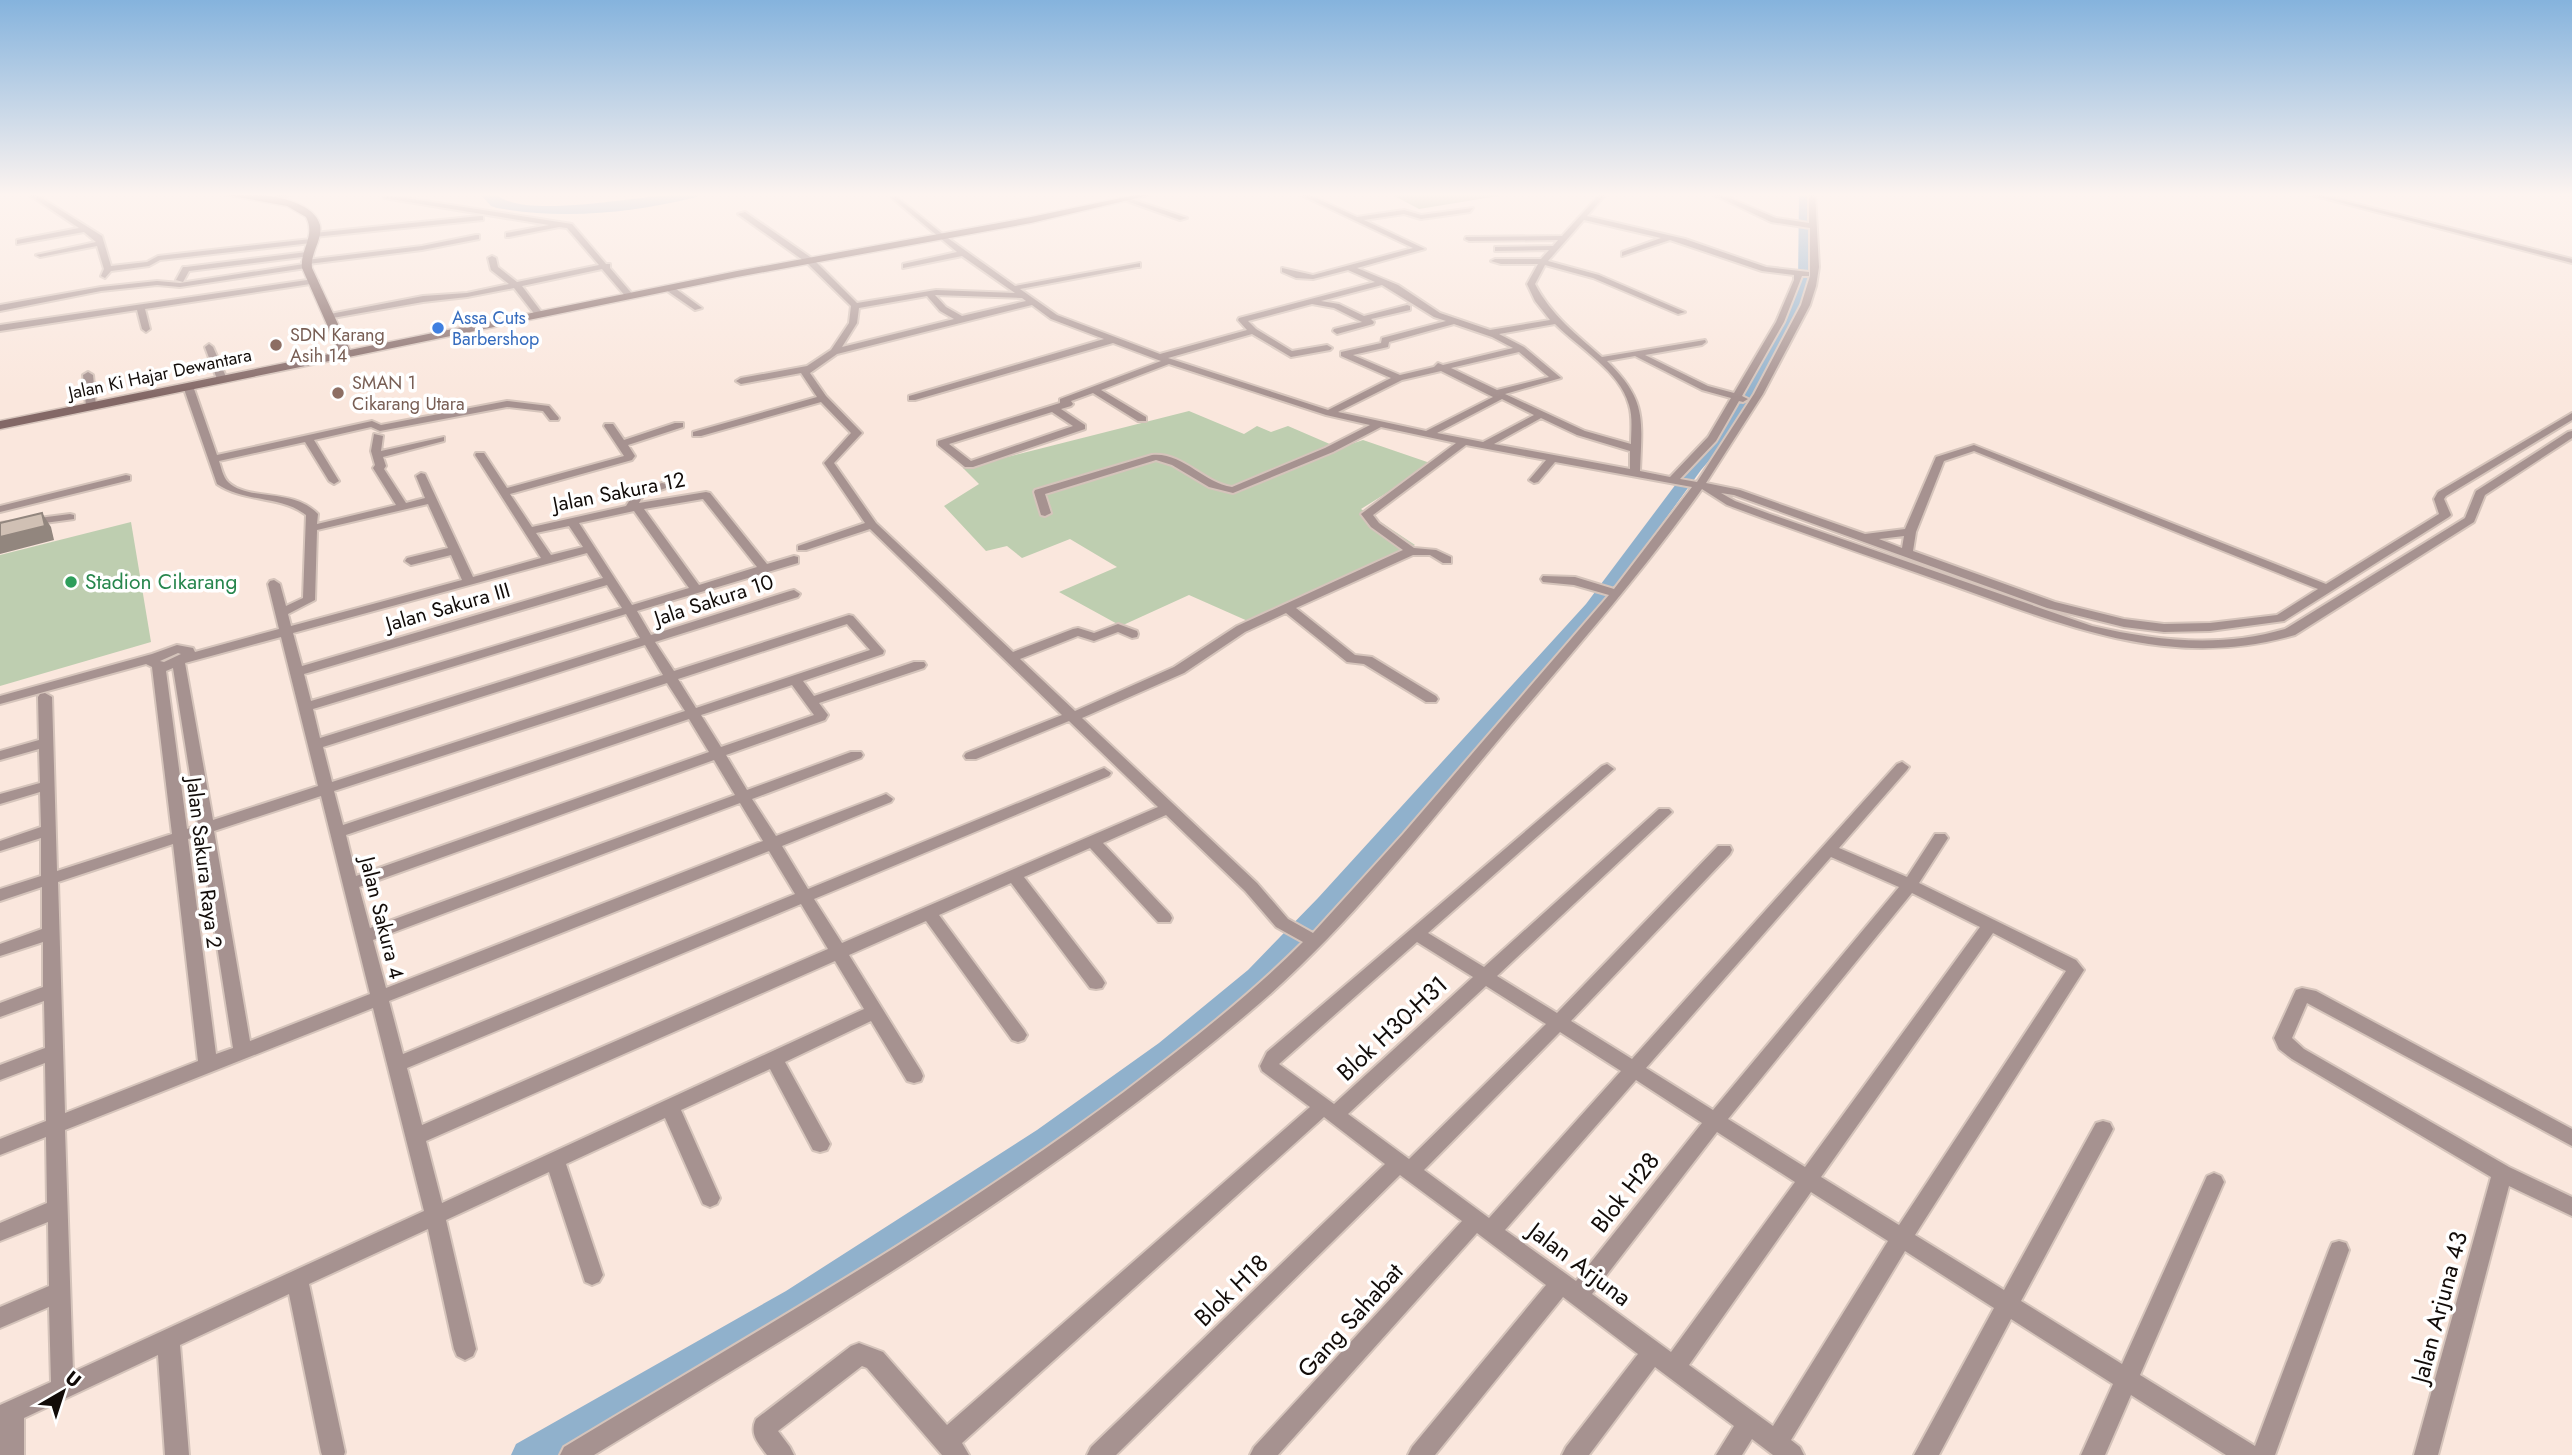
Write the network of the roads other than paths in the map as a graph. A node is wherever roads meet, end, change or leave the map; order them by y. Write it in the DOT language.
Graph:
graph roads {
  1 [pos="106,262"];
  2 [pos="153,262"];
  3 [pos="239,262"];
  4 [pos="270,262"];
  5 [pos="311,262"];
  6 [pos="493,262"];
  7 [pos="603,262"];
  8 [pos="805,262"];
  9 [pos="811,262"];
  10 [pos="925,262"];
  11 [pos="978,262"];
  12 [pos="1376,262"];
  13 [pos="1538,262"];
  14 [pos="1543,262"];
  15 [pos="1743,262"];
  16 [pos="1806,262"];
  17 [pos="1137,265"];
  18 [pos="607,266"];
  19 [pos="906,266"];
  20 [pos="1350,268"];
  21 [pos="108,270"];
  22 [pos="1285,270"];
  23 [pos="235,274"];
  24 [pos="1805,274"];
  25 [pos="180,280"];
  26 [pos="314,281"];
  27 [pos="1383,282"];
  28 [pos="513,284"];
  29 [pos="668,288"];
  30 [pos="1015,288"];
  31 [pos="101,289"];
  32 [pos="929,293"];
  33 [pos="630,296"];
  34 [pos="1025,296"];
  35 [pos="120,299"];
  36 [pos="1312,301"];
  37 [pos="1034,302"];
  38 [pos="855,306"];
  39 [pos="140,307"];
  40 [pos="0,308"];
  41 [pos="698,308"];
  42 [pos="1407,308"];
  43 [pos="1681,312"];
  44 [pos="539,314"];
  45 [pos="330,317"];
  46 [pos="1366,318"];
  47 [pos="963,319"];
  48 [pos="1455,321"];
  49 [pos="1557,321"];
  50 [pos="1787,324"];
  51 [pos="0,328"];
  52 [pos="146,329"];
  53 [pos="1254,331"];
  54 [pos="1337,331"];
  55 [pos="1489,333"];
  56 [pos="1112,340"];
  57 [pos="1702,342"];
  58 [pos="209,347"];
  59 [pos="1327,348"];
  60 [pos="1521,349"];
  61 [pos="834,352"];
  62 [pos="346,354"];
  63 [pos="1639,355"];
  64 [pos="1164,359"];
  65 [pos="1600,360"];
  66 [pos="1438,366"];
  67 [pos="806,369"];
  68 [pos="88,375"];
  69 [pos="1399,378"];
  70 [pos="222,379"];
  71 [pos="741,381"];
  72 [pos="1110,383"];
  73 [pos="188,386"];
  74 [pos="1095,390"];
  75 [pos="1497,396"];
  76 [pos="822,398"];
  77 [pos="912,398"];
  78 [pos="1738,398"];
  79 [pos="1063,401"];
  80 [pos="1753,402"];
  81 [pos="91,406"];
  82 [pos="1053,408"];
  83 [pos="1329,412"];
  84 [pos="1540,415"];
  85 [pos="2572,415"];
  86 [pos="554,418"];
  87 [pos="428,419"];
  88 [pos="1142,419"];
  89 [pos="1380,424"];
  90 [pos="0,425"];
  91 [pos="679,425"];
  92 [pos="609,426"];
  93 [pos="697,434"];
  94 [pos="1428,434"];
  95 [pos="2572,434"];
  96 [pos="377,436"];
  97 [pos="308,438"];
  98 [pos="1464,442"];
  99 [pos="621,444"];
  100 [pos="1484,446"];
  101 [pos="1634,449"];
  102 [pos="377,455"];
  103 [pos="480,455"];
  104 [pos="1553,458"];
  105 [pos="213,459"];
  106 [pos="1634,471"];
  107 [pos="421,477"];
  108 [pos="127,478"];
  109 [pos="1676,479"];
  110 [pos="1534,480"];
  111 [pos="334,481"];
  112 [pos="662,486"];
  113 [pos="1699,486"];
  114 [pos="503,492"];
  115 [pos="430,500"];
  116 [pos="403,507"];
  117 [pos="634,507"];
  118 [pos="0,509"];
  119 [pos="1045,513"];
  120 [pos="1795,513"];
  121 [pos="70,517"];
  122 [pos="571,520"];
  123 [pos="1781,521"];
  124 [pos="0,526"];
  125 [pos="872,526"];
  126 [pos="313,527"];
  127 [pos="531,531"];
  128 [pos="1910,532"];
  129 [pos="1868,537"];
  130 [pos="591,548"];
  131 [pos="802,548"];
  132 [pos="455,550"];
  133 [pos="1411,551"];
  134 [pos="1907,552"];
  135 [pos="548,560"];
  136 [pos="794,560"];
  137 [pos="1447,560"];
  138 [pos="411,561"];
  139 [pos="1936,562"];
  140 [pos="765,569"];
  141 [pos="1925,573"];
  142 [pos="1547,579"];
  143 [pos="611,580"];
  144 [pos="469,582"];
  145 [pos="274,584"];
  146 [pos="2325,588"];
  147 [pos="696,589"];
  148 [pos="1613,592"];
  149 [pos="794,594"];
  150 [pos="1288,608"];
  151 [pos="629,609"];
  152 [pos="281,613"];
  153 [pos="285,632"];
  154 [pos="1132,634"];
  155 [pos="647,642"];
  156 [pos="1012,657"];
  157 [pos="182,661"];
  158 [pos="157,663"];
  159 [pos="919,665"];
  160 [pos="295,672"];
  161 [pos="669,677"];
  162 [pos="795,680"];
  163 [pos="45,697"];
  164 [pos="1431,699"];
  165 [pos="0,700"];
  166 [pos="811,701"];
  167 [pos="304,707"];
  168 [pos="0,709"];
  169 [pos="692,715"];
  170 [pos="1072,717"];
  171 [pos="44,743"];
  172 [pos="314,745"];
  173 [pos="716,754"];
  174 [pos="856,755"];
  175 [pos="0,756"];
  176 [pos="971,756"];
  177 [pos="1902,767"];
  178 [pos="1607,769"];
  179 [pos="1104,773"];
  180 [pos="45,786"];
  181 [pos="326,789"];
  182 [pos="743,796"];
  183 [pos="0,799"];
  184 [pos="886,799"];
  185 [pos="1168,808"];
  186 [pos="1664,812"];
  187 [pos="206,828"];
  188 [pos="46,831"];
  189 [pos="337,833"];
  190 [pos="180,837"];
  191 [pos="1940,838"];
  192 [pos="1093,842"];
  193 [pos="772,844"];
  194 [pos="0,846"];
  195 [pos="1724,849"];
  196 [pos="1828,850"];
  197 [pos="1015,877"];
  198 [pos="47,880"];
  199 [pos="350,884"];
  200 [pos="1910,885"];
  201 [pos="0,895"];
  202 [pos="804,896"];
  203 [pos="929,913"];
  204 [pos="1164,918"];
  205 [pos="1990,925"];
  206 [pos="49,933"];
  207 [pos="1416,933"];
  208 [pos="364,937"];
  209 [pos="1310,939"];
  210 [pos="0,950"];
  211 [pos="839,951"];
  212 [pos="1483,976"];
  213 [pos="1096,984"];
  214 [pos="50,992"];
  215 [pos="379,998"];
  216 [pos="0,1010"];
  217 [pos="875,1012"];
  218 [pos="1558,1023"];
  219 [pos="1018,1035"];
  220 [pos="243,1051"];
  221 [pos="52,1053"];
  222 [pos="774,1059"];
  223 [pos="208,1065"];
  224 [pos="396,1065"];
  225 [pos="1634,1072"];
  226 [pos="0,1073"];
  227 [pos="914,1076"];
  228 [pos="671,1109"];
  229 [pos="1330,1111"];
  230 [pos="1713,1122"];
  231 [pos="54,1126"];
  232 [pos="2103,1129"];
  233 [pos="415,1136"];
  234 [pos="2572,1138"];
  235 [pos="820,1144"];
  236 [pos="0,1147"];
  237 [pos="555,1161"];
  238 [pos="1405,1167"];
  239 [pos="2502,1173"];
  240 [pos="1808,1180"];
  241 [pos="2214,1182"];
  242 [pos="710,1198"];
  243 [pos="2572,1207"];
  244 [pos="56,1209"];
  245 [pos="435,1215"];
  246 [pos="1484,1225"];
  247 [pos="0,1232"];
  248 [pos="1901,1239"];
  249 [pos="2339,1250"];
  250 [pos="592,1275"];
  251 [pos="297,1279"];
  252 [pos="1569,1289"];
  253 [pos="59,1292"];
  254 [pos="2007,1306"];
  255 [pos="0,1318"];
  256 [pos="168,1339"];
  257 [pos="465,1349"];
  258 [pos="1653,1352"];
  259 [pos="1674,1367"];
  260 [pos="2128,1381"];
  261 [pos="62,1388"];
  262 [pos="6,1414"];
  263 [pos="1749,1423"];
  264 [pos="951,1448"];
  265 [pos="1784,1449"];
  266 [pos="333,1452"];
  267 [pos="12,1455"];
  268 [pos="177,1455"];
  269 [pos="572,1455"];
  270 [pos="782,1455"];
  271 [pos="1099,1455"];
  272 [pos="1262,1455"];
  273 [pos="1420,1455"];
  274 [pos="1574,1455"];
  275 [pos="1728,1455"];
  276 [pos="1926,1455"];
  277 [pos="2093,1455"];
  278 [pos="2247,1455"];
  279 [pos="2263,1455"];
  280 [pos="2426,1455"];
  1 -- 21 [label="street"];
  2 -- 21 [label="street"];
  3 -- 23 [label="street"];
  3 -- 25 [label="street"];
  4 -- 31 [label="street"];
  5 -- 26 [label="main road"];
  6 -- 28 [label="street"];
  7 -- 18 [label="street"];
  8 -- 29 [label="main road, Jalan Ki Hajar Dewantara"];
  9 -- 38 [label="street"];
  10 -- 19 [label="street"];
  11 -- 30 [label="street"];
  12 -- 20 [label="street"];
  13 -- 14 [label="street"];
  14 -- 43 [label="street"];
  14 -- 49 [label="street"];
  15 -- 24 [label="street"];
  16 -- 24 [label="street"];
  17 -- 30 [label="street"];
  18 -- 28 [label="street"];
  18 -- 33 [label="street"];
  20 -- 22 [label="street"];
  20 -- 27 [label="street"];
  21 -- 31 [label="street"];
  24 -- 50 [label="street"];
  24 -- 50 [label="street"];
  26 -- 39 [label="street"];
  26 -- 45 [label="main road"];
  27 -- 36 [label="street"];
  27 -- 48 [label="street"];
  28 -- 44 [label="street"];
  28 -- 45 [label="street"];
  29 -- 33 [label="main road, Jalan Ki Hajar Dewantara"];
  29 -- 41 [label="street"];
  30 -- 34 [label="street"];
  31 -- 35 [label="street"];
  31 -- 40 [label="street"];
  32 -- 34 [label="street"];
  32 -- 38 [label="street"];
  32 -- 47 [label="street"];
  33 -- 44 [label="main road, Jalan Ki Hajar Dewantara"];
  34 -- 37 [label="street"];
  36 -- 46 [label="street"];
  36 -- 53 [label="street"];
  37 -- 47 [label="street"];
  37 -- 56 [label="street"];
  38 -- 61 [label="street"];
  39 -- 51 [label="street"];
  39 -- 52 [label="street"];
  42 -- 46 [label="street"];
  44 -- 62 [label="main road, Jalan Ki Hajar Dewantara"];
  45 -- 62 [label="main road"];
  46 -- 54 [label="street"];
  47 -- 61 [label="street"];
  48 -- 55 [label="street"];
  48 -- 69 [label="street"];
  49 -- 55 [label="street"];
  49 -- 65 [label="street"];
  50 -- 78 [label="street"];
  50 -- 80 [label="street"];
  53 -- 59 [label="street"];
  53 -- 64 [label="street"];
  55 -- 60 [label="street"];
  56 -- 64 [label="street"];
  56 -- 77 [label="street"];
  57 -- 63 [label="street"];
  58 -- 70 [label="street"];
  60 -- 66 [label="street"];
  60 -- 75 [label="street"];
  61 -- 67 [label="street"];
  62 -- 70 [label="main road, Jalan Ki Hajar Dewantara"];
  63 -- 65 [label="street"];
  63 -- 78 [label="street"];
  64 -- 72 [label="street"];
  64 -- 83 [label="street"];
  65 -- 101 [label="street"];
  66 -- 69 [label="street"];
  66 -- 75 [label="street"];
  67 -- 71 [label="street"];
  67 -- 76 [label="street"];
  68 -- 81 [label="street"];
  69 -- 83 [label="street"];
  70 -- 73 [label="main road, Jalan Ki Hajar Dewantara"];
  72 -- 74 [label="street"];
  72 -- 79 [label="street"];
  73 -- 81 [label="main road, Jalan Ki Hajar Dewantara"];
  73 -- 105 [label="street"];
  74 -- 79 [label="street"];
  74 -- 88 [label="street"];
  75 -- 84 [label="street"];
  75 -- 94 [label="street"];
  76 -- 93 [label="street"];
  76 -- 125 [label="street"];
  78 -- 80 [label="street"];
  78 -- 109 [label="street"];
  79 -- 82 [label="street"];
  80 -- 113 [label="street"];
  81 -- 90 [label="main road, Jalan Ki Hajar Dewantara"];
  82 -- 82 [label="street"];
  83 -- 89 [label="street"];
  84 -- 100 [label="street"];
  84 -- 101 [label="street"];
  85 -- 146 [label="street"];
  86 -- 87 [label="street"];
  87 -- 97 [label="street"];
  87 -- 102 [label="street"];
  89 -- 94 [label="street"];
  89 -- 119 [label="street"];
  91 -- 99 [label="street"];
  92 -- 99 [label="street"];
  94 -- 98 [label="street"];
  95 -- 141 [label="street"];
  96 -- 102 [label="street"];
  97 -- 105 [label="street"];
  97 -- 111 [label="street"];
  98 -- 100 [label="street"];
  98 -- 133 [label="street"];
  99 -- 114 [label="street"];
  100 -- 104 [label="street"];
  101 -- 106 [label="street"];
  102 -- 116 [label="street"];
  103 -- 114 [label="street"];
  104 -- 106 [label="street"];
  104 -- 110 [label="street"];
  105 -- 126 [label="street"];
  106 -- 109 [label="street"];
  107 -- 115 [label="street"];
  108 -- 118 [label="street"];
  109 -- 113 [label="street"];
  112 -- 117 [label="street"];
  113 -- 120 [label="street"];
  113 -- 123 [label="street"];
  113 -- 148 [label="street"];
  114 -- 127 [label="street"];
  115 -- 116 [label="street"];
  115 -- 132 [label="street"];
  116 -- 126 [label="street"];
  117 -- 122 [label="street, Jalan Sakura 12"];
  117 -- 140 [label="street, Jalan Sakura 12"];
  117 -- 147 [label="street"];
  120 -- 123 [label="street"];
  120 -- 129 [label="street"];
  121 -- 124 [label="street"];
  122 -- 127 [label="street, Jalan Sakura 12"];
  122 -- 130 [label="street"];
  123 -- 141 [label="street"];
  125 -- 131 [label="street"];
  125 -- 156 [label="street"];
  126 -- 152 [label="street"];
  127 -- 135 [label="street"];
  128 -- 129 [label="street"];
  128 -- 134 [label="street"];
  128 -- 146 [label="street"];
  129 -- 134 [label="street"];
  130 -- 135 [label="street"];
  130 -- 143 [label="street"];
  132 -- 138 [label="street"];
  132 -- 144 [label="street"];
  133 -- 137 [label="street"];
  133 -- 150 [label="street"];
  134 -- 139 [label="street"];
  135 -- 144 [label="street"];
  136 -- 140 [label="street"];
  139 -- 141 [label="street"];
  139 -- 146 [label="street"];
  140 -- 147 [label="street"];
  142 -- 148 [label="street"];
  143 -- 151 [label="street"];
  143 -- 160 [label="street, Jalan Sakura III"];
  144 -- 153 [label="street"];
  145 -- 152 [label="street, Jalan Sakura 4"];
  147 -- 151 [label="street"];
  148 -- 209 [label="street"];
  149 -- 155 [label="street, Jala Sakura 10"];
  150 -- 164 [label="street"];
  150 -- 170 [label="street"];
  151 -- 155 [label="street"];
  151 -- 167 [label="street"];
  152 -- 153 [label="street, Jalan Sakura 4"];
  153 -- 157 [label="street"];
  153 -- 160 [label="street, Jalan Sakura 4"];
  154 -- 156 [label="street"];
  155 -- 161 [label="street"];
  155 -- 172 [label="street, Jala Sakura 10"];
  156 -- 170 [label="street"];
  157 -- 158 [label="street"];
  157 -- 187 [label="street, Jalan Sakura Raya 2"];
  158 -- 163 [label="street"];
  158 -- 165 [label="street"];
  158 -- 190 [label="street, Jalan Sakura Raya 2"];
  159 -- 166 [label="street"];
  160 -- 167 [label="street, Jalan Sakura 4"];
  161 -- 162 [label="street"];
  161 -- 169 [label="street"];
  161 -- 181 [label="street"];
  162 -- 166 [label="street"];
  162 -- 169 [label="street"];
  163 -- 168 [label="street"];
  163 -- 171 [label="street"];
  166 -- 173 [label="street"];
  167 -- 172 [label="street, Jalan Sakura 4"];
  169 -- 173 [label="street"];
  169 -- 189 [label="street"];
  170 -- 176 [label="street"];
  170 -- 185 [label="street"];
  171 -- 175 [label="street"];
  171 -- 180 [label="street"];
  172 -- 181 [label="street, Jalan Sakura 4"];
  173 -- 182 [label="street"];
  173 -- 199 [label="street"];
  174 -- 182 [label="street"];
  177 -- 196 [label="street, Gang Sahabat"];
  178 -- 207 [label="street"];
  179 -- 202 [label="street"];
  180 -- 183 [label="street"];
  180 -- 188 [label="street"];
  181 -- 187 [label="street"];
  181 -- 189 [label="street, Jalan Sakura 4"];
  182 -- 193 [label="street"];
  182 -- 208 [label="street"];
  184 -- 193 [label="street"];
  185 -- 192 [label="street"];
  185 -- 209 [label="street"];
  186 -- 212 [label="street, Blok H30-H31"];
  187 -- 190 [label="street"];
  187 -- 220 [label="street, Jalan Sakura Raya 2"];
  188 -- 194 [label="street"];
  188 -- 198 [label="street"];
  189 -- 199 [label="street, Jalan Sakura 4"];
  190 -- 198 [label="street"];
  190 -- 223 [label="street, Jalan Sakura Raya 2"];
  191 -- 200 [label="street, Blok H28"];
  192 -- 197 [label="street"];
  192 -- 204 [label="street"];
  193 -- 202 [label="street"];
  193 -- 215 [label="street"];
  195 -- 218 [label="street, Blok H18"];
  196 -- 200 [label="street"];
  196 -- 225 [label="street, Gang Sahabat"];
  197 -- 203 [label="street"];
  197 -- 213 [label="street"];
  198 -- 201 [label="street"];
  198 -- 206 [label="street"];
  199 -- 208 [label="street, Jalan Sakura 4"];
  200 -- 205 [label="street"];
  200 -- 230 [label="street, Blok H28"];
  202 -- 211 [label="street"];
  202 -- 224 [label="street"];
  203 -- 211 [label="street"];
  203 -- 219 [label="street"];
  205 -- 240 [label="street"];
  205 -- 248 [label="street"];
  206 -- 210 [label="street"];
  206 -- 214 [label="street"];
  207 -- 212 [label="street"];
  207 -- 229 [label="street, Jalan Arjuna"];
  208 -- 215 [label="street, Jalan Sakura 4"];
  209 -- 269 [label="street"];
  211 -- 217 [label="street"];
  211 -- 233 [label="street"];
  212 -- 218 [label="street"];
  212 -- 229 [label="street, Blok H30-H31"];
  214 -- 216 [label="street"];
  214 -- 221 [label="street"];
  215 -- 220 [label="street"];
  215 -- 224 [label="street, Jalan Sakura 4"];
  217 -- 222 [label="street"];
  217 -- 227 [label="street"];
  218 -- 225 [label="street"];
  218 -- 238 [label="street, Blok H18"];
  220 -- 223 [label="street"];
  221 -- 226 [label="street"];
  221 -- 231 [label="street"];
  222 -- 228 [label="street"];
  222 -- 235 [label="street"];
  223 -- 231 [label="street"];
  224 -- 233 [label="street, Jalan Sakura 4"];
  225 -- 230 [label="street"];
  225 -- 246 [label="street, Gang Sahabat"];
  228 -- 237 [label="street"];
  228 -- 242 [label="street"];
  229 -- 238 [label="street, Jalan Arjuna"];
  229 -- 264 [label="street, Blok H30-H31"];
  230 -- 240 [label="street"];
  230 -- 252 [label="street, Blok H28"];
  231 -- 236 [label="street"];
  231 -- 244 [label="street"];
  232 -- 254 [label="street"];
  233 -- 245 [label="street, Jalan Sakura 4"];
  234 -- 239 [label="street"];
  237 -- 245 [label="street"];
  237 -- 250 [label="street"];
  238 -- 246 [label="street, Jalan Arjuna"];
  238 -- 271 [label="street, Blok H18"];
  239 -- 243 [label="street"];
  239 -- 280 [label="street, Jalan Arjuna 43"];
  240 -- 248 [label="street"];
  240 -- 259 [label="street"];
  241 -- 260 [label="street"];
  244 -- 247 [label="street"];
  244 -- 253 [label="street"];
  245 -- 251 [label="street"];
  245 -- 257 [label="street, Jalan Sakura 4"];
  246 -- 252 [label="street, Jalan Arjuna"];
  246 -- 272 [label="street, Gang Sahabat"];
  248 -- 254 [label="street"];
  248 -- 265 [label="street"];
  249 -- 279 [label="street"];
  251 -- 256 [label="street"];
  251 -- 266 [label="street"];
  252 -- 258 [label="street, Jalan Arjuna"];
  252 -- 273 [label="street, Blok H28"];
  253 -- 255 [label="street"];
  253 -- 261 [label="street"];
  254 -- 260 [label="street"];
  254 -- 276 [label="street"];
  256 -- 261 [label="street"];
  256 -- 268 [label="street"];
  258 -- 259 [label="street, Jalan Arjuna"];
  258 -- 274 [label="street"];
  259 -- 263 [label="street, Jalan Arjuna"];
  260 -- 277 [label="street"];
  260 -- 278 [label="street"];
  261 -- 262 [label="street"];
  262 -- 267 [label="street"];
  263 -- 265 [label="street, Jalan Arjuna"];
  263 -- 275 [label="street"];
  264 -- 270 [label="street"];
}
